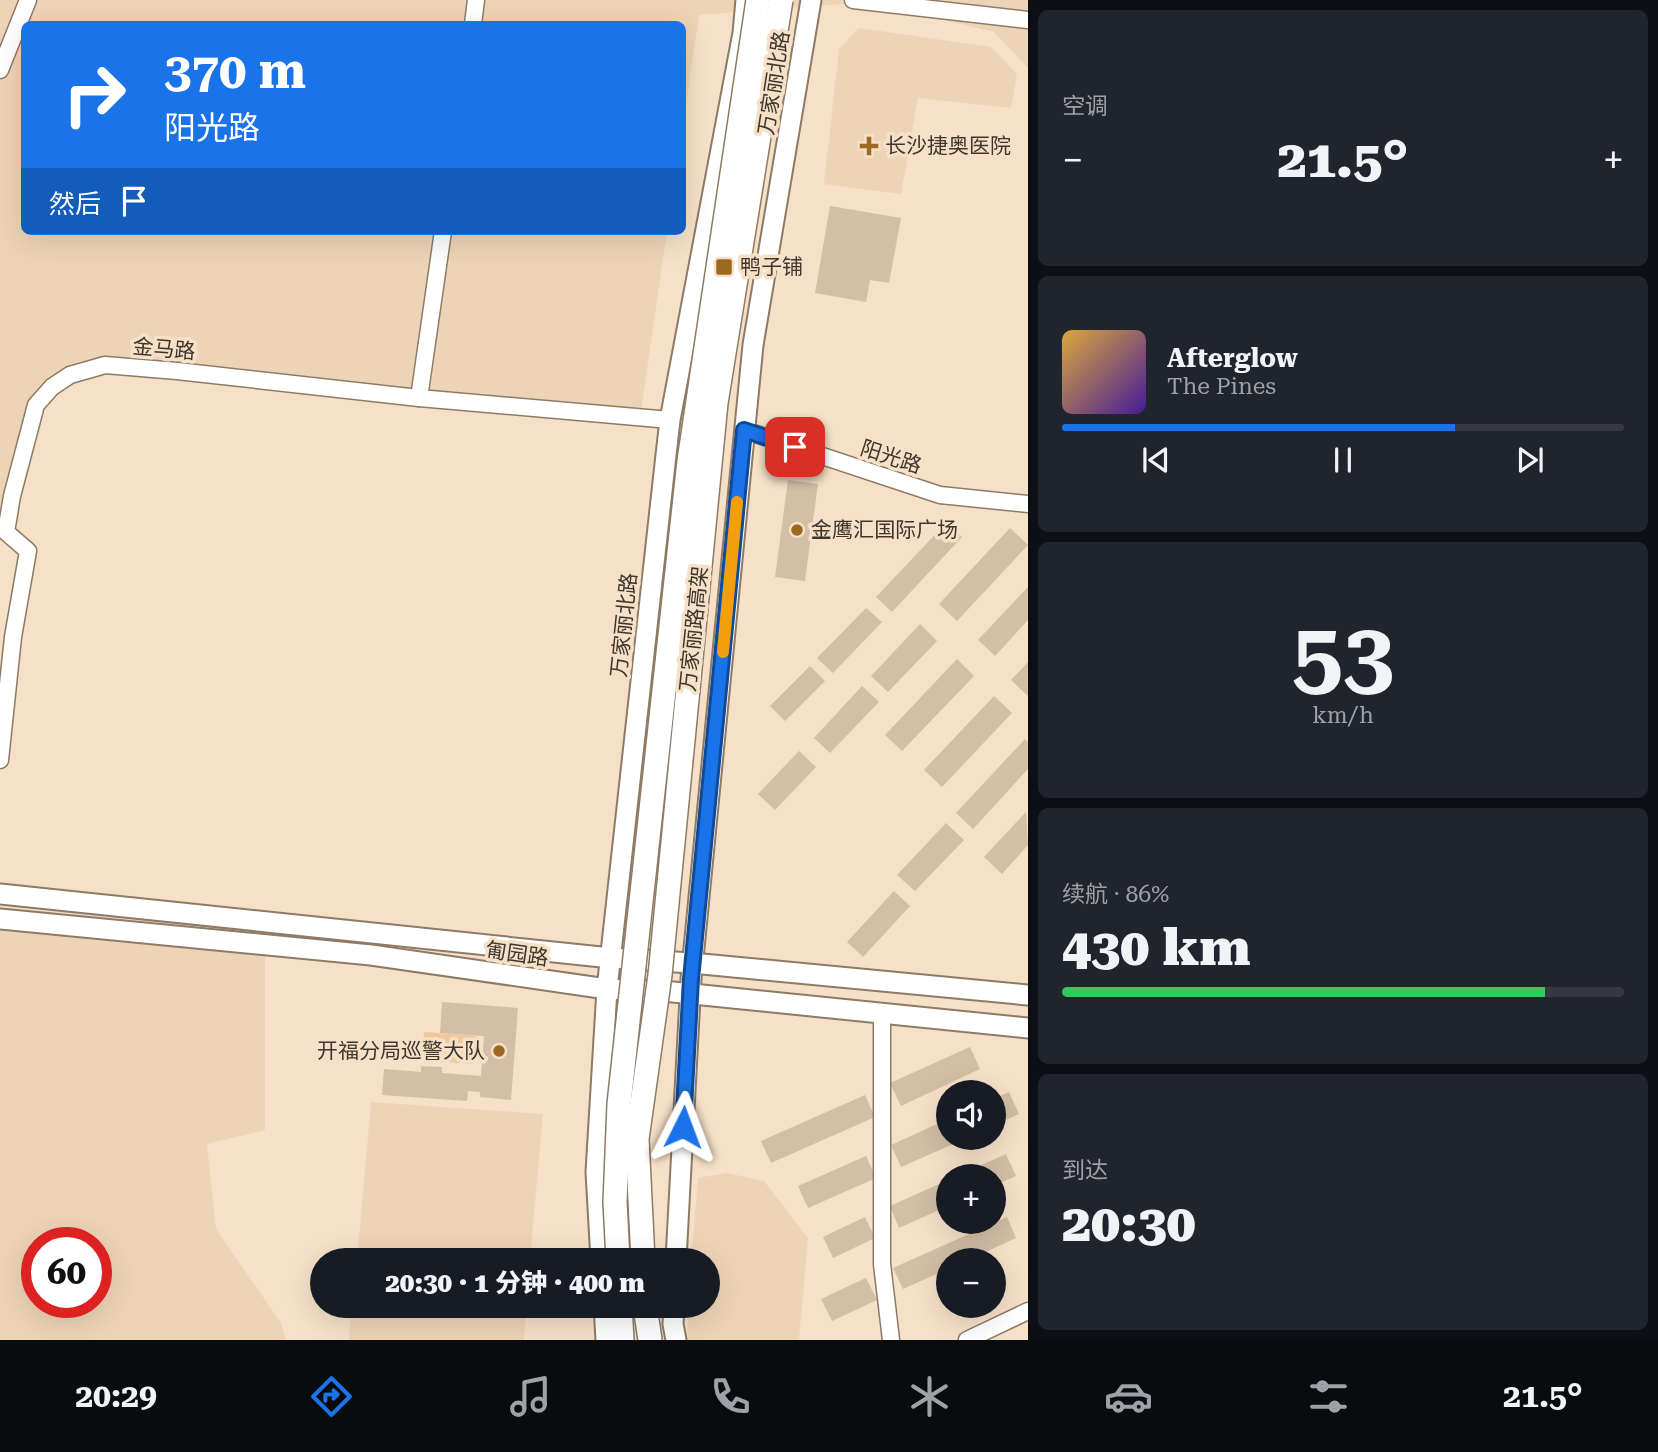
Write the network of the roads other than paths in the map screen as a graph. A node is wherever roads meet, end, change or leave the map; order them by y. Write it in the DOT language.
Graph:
graph roads {
  1 [pos="27,0"];
  2 [pos="476,0"];
  3 [pos="746,0"];
  4 [pos="758,0"];
  5 [pos="781,0"];
  6 [pos="811,0"];
  7 [pos="853,0"];
  8 [pos="1028,20"];
  9 [pos="472,21"];
  10 [pos="0,70"];
  11 [pos="442,235"];
  12 [pos="419,398"];
  13 [pos="670,420"];
  14 [pos="744,430"];
  15 [pos="1028,504"];
  16 [pos="0,760"];
  17 [pos="0,894"];
  18 [pos="0,919"];
  19 [pos="611,958"];
  20 [pos="692,963"];
  21 [pos="607,989"];
  22 [pos="690,995"];
  23 [pos="1028,995"];
  24 [pos="882,1014"];
  25 [pos="1028,1028"];
  26 [pos="600,1248"];
  27 [pos="617,1248"];
  28 [pos="642,1248"];
  29 [pos="677,1248"];
  30 [pos="1028,1311"];
  31 [pos="605,1318"];
  32 [pos="621,1318"];
  33 [pos="647,1318"];
  34 [pos="673,1318"];
  35 [pos="606,1340"];
  36 [pos="622,1340"];
  37 [pos="650,1340"];
  38 [pos="676,1340"];
  39 [pos="891,1340"];
  40 [pos="967,1340"];
  1 -- 10 [label="street"];
  2 -- 9 [label="street"];
  3 -- 13 [label="main road, 万家丽北路"];
  4 -- 27 [label="highway, 万家丽路高架, bridge"];
  5 -- 28 [label="highway, 万家丽路高架, bridge"];
  6 -- 14 [label="main road, 万家丽北路"];
  7 -- 8 [label="street"];
  11 -- 12 [label="street"];
  12 -- 13 [label="street, 金马路"];
  12 -- 16 [label="street, 金马路"];
  13 -- 19 [label="main road, 万家丽北路"];
  14 -- 15 [label="street, 阳光路"];
  14 -- 20 [label="main road, 万家丽北路"];
  17 -- 19 [label="main road, 匍园路"];
  18 -- 21 [label="main road, 匍园路"];
  19 -- 20 [label="main road, 匍园路"];
  19 -- 21 [label="main road, 万家丽北路"];
  20 -- 22 [label="main road, 万家丽北路"];
  20 -- 23 [label="main road, 匍园路"];
  21 -- 22 [label="main road, 匍园路"];
  21 -- 26 [label="main road, 万家丽北路"];
  22 -- 24 [label="main road, 匍园路"];
  22 -- 29 [label="main road, 万家丽北路"];
  24 -- 25 [label="main road, 匍园路"];
  24 -- 39 [label="street"];
  30 -- 40 [label="street"];
  31 -- 35 [label="main road"];
  32 -- 36 [label="highway"];
  33 -- 37 [label="highway"];
  34 -- 38 [label="main road"];
}
